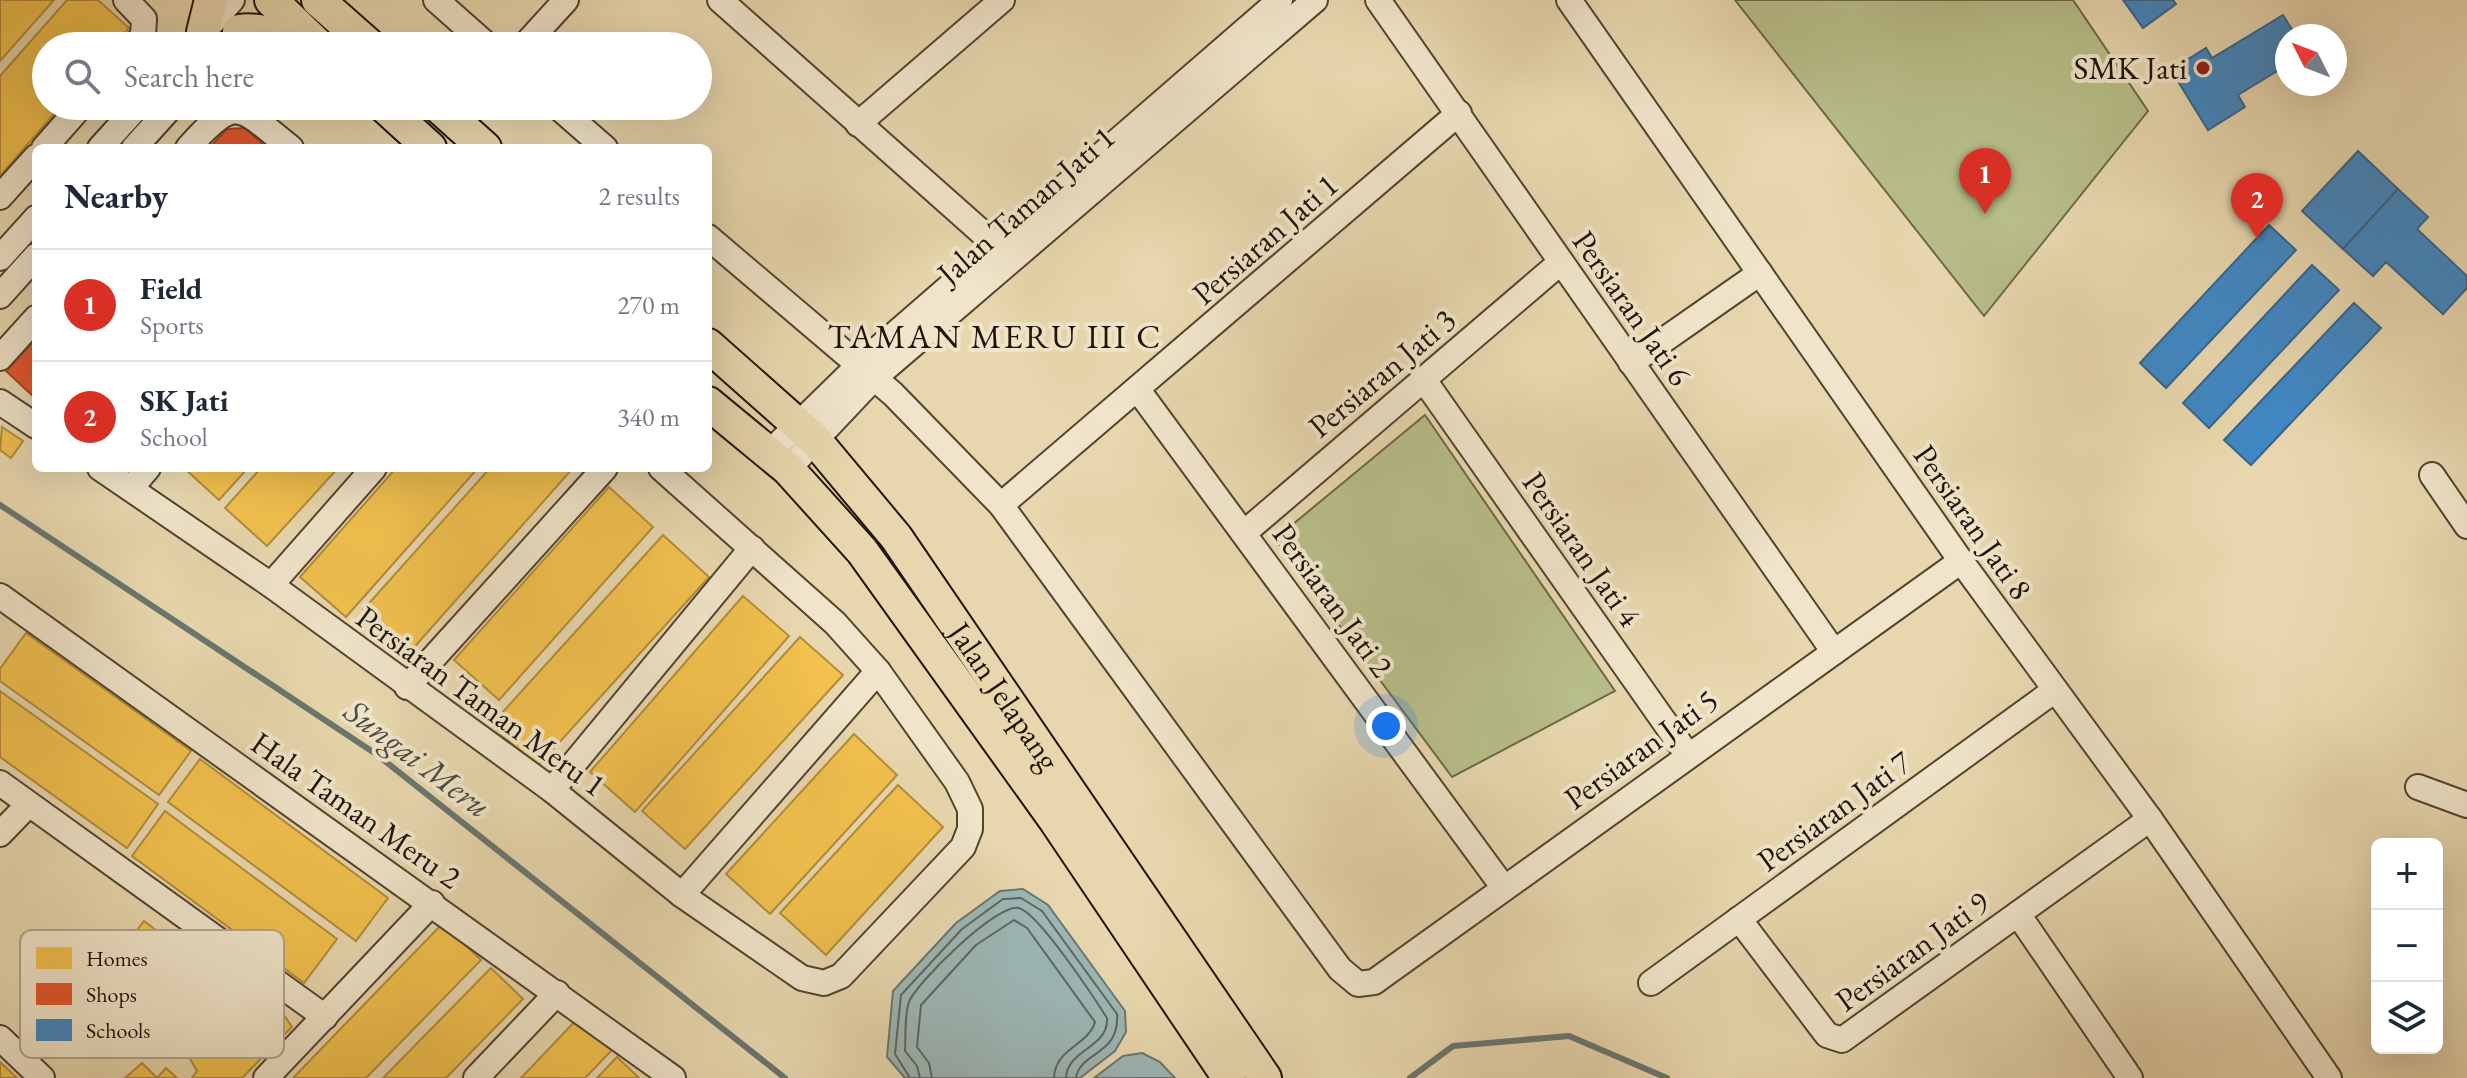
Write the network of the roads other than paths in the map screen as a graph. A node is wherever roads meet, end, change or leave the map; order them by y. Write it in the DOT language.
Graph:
graph roads {
  1 [pos="126,0"];
  2 [pos="211,0"];
  3 [pos="232,0"];
  4 [pos="271,0"];
  5 [pos="318,0"];
  6 [pos="436,0"];
  7 [pos="566,0"];
  8 [pos="1002,0"];
  9 [pos="1280,0"];
  10 [pos="1315,0"];
  11 [pos="1378,0"];
  12 [pos="1569,0"];
  13 [pos="722,1"];
  14 [pos="221,31"];
  15 [pos="143,32"];
  16 [pos="268,32"];
  17 [pos="304,32"];
  18 [pos="354,32"];
  19 [pos="472,32"];
  20 [pos="537,32"];
  21 [pos="1459,113"];
  22 [pos="69,120"];
  23 [pos="125,120"];
  24 [pos="159,120"];
  25 [pos="213,120"];
  26 [pos="255,120"];
  27 [pos="399,120"];
  28 [pos="454,120"];
  29 [pos="573,120"];
  30 [pos="858,124"];
  31 [pos="48,144"];
  32 [pos="104,144"];
  33 [pos="138,144"];
  34 [pos="192,144"];
  35 [pos="286,144"];
  36 [pos="426,144"];
  37 [pos="481,144"];
  38 [pos="600,144"];
  39 [pos="32,161"];
  40 [pos="0,197"];
  41 [pos="32,222"];
  42 [pos="712,240"];
  43 [pos="1004,252"];
  44 [pos="0,258"];
  45 [pos="32,260"];
  46 [pos="1561,262"];
  47 [pos="1760,273"];
  48 [pos="0,296"];
  49 [pos="32,322"];
  50 [pos="712,349"];
  51 [pos="0,358"];
  52 [pos="1631,363"];
  53 [pos="866,373"];
  54 [pos="1424,380"];
  55 [pos="1138,390"];
  56 [pos="0,402"];
  57 [pos="712,406"];
  58 [pos="32,423"];
  59 [pos="806,432"];
  60 [pos="779,461"];
  61 [pos="106,472"];
  62 [pos="145,472"];
  63 [pos="370,472"];
  64 [pos="601,472"];
  65 [pos="666,472"];
  66 [pos="2432,475"];
  67 [pos="131,488"];
  68 [pos="1001,505"];
  69 [pos="2467,526"];
  70 [pos="1244,533"];
  71 [pos="752,548"];
  72 [pos="1961,561"];
  73 [pos="271,585"];
  74 [pos="3,603"];
  75 [pos="1834,652"];
  76 [pos="878,671"];
  77 [pos="407,687"];
  78 [pos="2055,690"];
  79 [pos="1687,754"];
  80 [pos="0,783"];
  81 [pos="2418,787"];
  82 [pos="552,790"];
  83 [pos="28,805"];
  84 [pos="2467,805"];
  85 [pos="2150,819"];
  86 [pos="0,834"];
  87 [pos="1504,888"];
  88 [pos="682,895"];
  89 [pos="432,903"];
  90 [pos="2018,914"];
  91 [pos="1739,919"];
  92 [pos="203,930"];
  93 [pos="1651,983"];
  94 [pos="284,988"];
  95 [pos="557,993"];
  96 [pos="325,1017"];
  97 [pos="0,1038"];
  98 [pos="20,1057"];
  99 [pos="21,1058"];
  100 [pos="1264,1076"];
  101 [pos="42,1078"];
  102 [pos="266,1078"];
  103 [pos="476,1078"];
  104 [pos="673,1078"];
  105 [pos="1229,1078"];
  106 [pos="2130,1078"];
  107 [pos="2329,1078"];
  1 -- 15 [label="street"];
  2 -- 14 [label="main road"];
  3 -- 14 [label="street"];
  4 -- 17 [label="main road"];
  5 -- 18 [label="main road"];
  6 -- 19 [label="street"];
  7 -- 20 [label="street"];
  8 -- 30 [label="street"];
  9 -- 43 [label="street, Jalan Taman Jati 1"];
  10 -- 43 [label="street, Jalan Taman Jati 1"];
  11 -- 21 [label="street, Persiaran Jati 6"];
  12 -- 47 [label="street, Persiaran Jati 8"];
  13 -- 30 [label="street"];
  14 -- 16 [label="main road"];
  21 -- 46 [label="street, Persiaran Jati 6"];
  21 -- 55 [label="street, Persiaran Jati 1"];
  22 -- 31 [label="street"];
  23 -- 32 [label="street"];
  24 -- 33 [label="street"];
  25 -- 34 [label="street"];
  26 -- 35 [label="street"];
  27 -- 36 [label="main road"];
  28 -- 37 [label="main road"];
  29 -- 38 [label="street"];
  30 -- 43 [label="street"];
  39 -- 40 [label="street"];
  41 -- 44 [label="street"];
  42 -- 53 [label="street"];
  43 -- 53 [label="street, Jalan Taman Jati 1"];
  45 -- 48 [label="street"];
  46 -- 52 [label="street, Persiaran Jati 6"];
  46 -- 54 [label="street, Persiaran Jati 3"];
  47 -- 52 [label="street"];
  47 -- 72 [label="street, Persiaran Jati 8"];
  49 -- 51 [label="street"];
  50 -- 59 [label="main road, Jalan Jelapang"];
  52 -- 75 [label="street, Persiaran Jati 6"];
  53 -- 59 [label="street, Jalan Taman Jati 1"];
  53 -- 68 [label="street"];
  54 -- 70 [label="street, Persiaran Jati 3"];
  54 -- 79 [label="street, Persiaran Jati 4"];
  55 -- 68 [label="street, Persiaran Jati 1"];
  55 -- 70 [label="street, Persiaran Jati 2"];
  56 -- 58 [label="street"];
  57 -- 60 [label="main road, Jalan Jelapang"];
  59 -- 60 [label="street, Jalan Taman Jati 1"];
  59 -- 100 [label="main road, Jalan Jelapang"];
  60 -- 105 [label="main road, Jalan Jelapang"];
  61 -- 67 [label="street, Persiaran Taman Meru 1"];
  62 -- 67 [label="street"];
  63 -- 73 [label="street"];
  64 -- 77 [label="street"];
  65 -- 71 [label="street"];
  66 -- 69 [label="street"];
  67 -- 73 [label="street, Persiaran Taman Meru 1"];
  68 -- 87 [label="street, Persiaran Jati 5"];
  70 -- 87 [label="street, Persiaran Jati 2"];
  71 -- 76 [label="street"];
  71 -- 82 [label="street"];
  72 -- 75 [label="street, Persiaran Jati 5"];
  72 -- 78 [label="street, Persiaran Jati 8"];
  73 -- 77 [label="street, Persiaran Taman Meru 1"];
  74 -- 89 [label="street, Hala Taman Meru 2"];
  75 -- 79 [label="street, Persiaran Jati 5"];
  76 -- 88 [label="street"];
  76 -- 88 [label="street, Persiaran Taman Meru 1"];
  77 -- 82 [label="street, Persiaran Taman Meru 1"];
  78 -- 85 [label="street, Persiaran Jati 8"];
  78 -- 91 [label="street, Persiaran Jati 7"];
  79 -- 87 [label="street, Persiaran Jati 5"];
  80 -- 83 [label="street"];
  81 -- 84 [label="street"];
  82 -- 88 [label="street, Persiaran Taman Meru 1"];
  83 -- 86 [label="street"];
  83 -- 92 [label="street"];
  85 -- 90 [label="street, Persiaran Jati 9"];
  85 -- 107 [label="street, Persiaran Jati 8"];
  89 -- 95 [label="street, Hala Taman Meru 2"];
  89 -- 96 [label="street"];
  90 -- 91 [label="street, Persiaran Jati 9"];
  90 -- 106 [label="street"];
  91 -- 93 [label="street, Persiaran Jati 7"];
  94 -- 96 [label="street"];
  95 -- 103 [label="street"];
  95 -- 104 [label="street, Hala Taman Meru 2"];
  96 -- 102 [label="street"];
  97 -- 98 [label="street"];
  99 -- 101 [label="street"];
}
